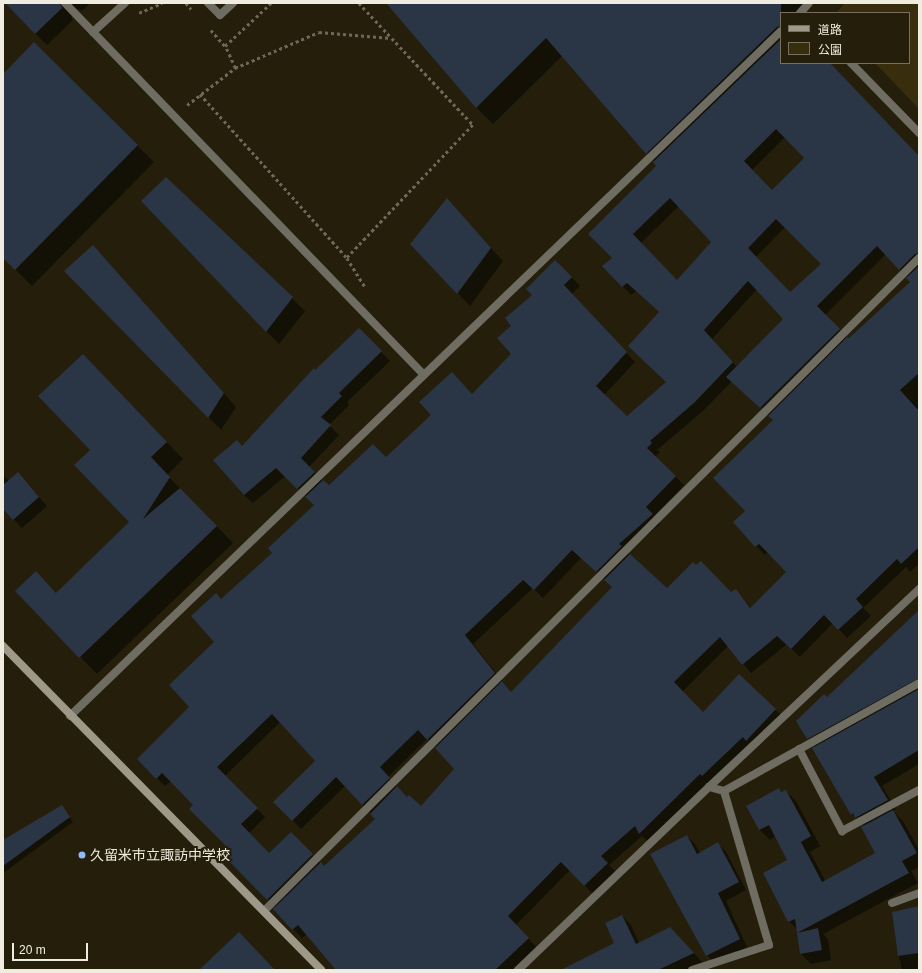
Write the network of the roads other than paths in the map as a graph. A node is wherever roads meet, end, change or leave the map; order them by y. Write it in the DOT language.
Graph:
graph roads {
  1 [pos="65,3"];
  2 [pos="125,3"];
  3 [pos="208,3"];
  4 [pos="233,3"];
  5 [pos="809,3"];
  6 [pos="802,12"];
  7 [pos="93,32"];
  8 [pos="780,32"];
  9 [pos="852,64"];
  10 [pos="919,133"];
  11 [pos="919,258"];
  12 [pos="423,374"];
  13 [pos="919,589"];
  14 [pos="3,646"];
  15 [pos="919,683"];
  16 [pos="70,716"];
  17 [pos="799,749"];
  18 [pos="709,786"];
  19 [pos="919,790"];
  20 [pos="724,791"];
  21 [pos="919,894"];
  22 [pos="892,903"];
  23 [pos="264,911"];
  24 [pos="320,970"];
  25 [pos="518,970"];
  26 [pos="692,970"];
  1 -- 7 [label="street"];
  2 -- 7 [label="street"];
  3 -- 4 [label="street"];
  5 -- 6 [label="street"];
  7 -- 12 [label="street"];
  8 -- 12 [label="street"];
  9 -- 10 [label="street"];
  11 -- 23 [label="street"];
  12 -- 16 [label="street"];
  13 -- 18 [label="street"];
  14 -- 16 [label="street"];
  15 -- 17 [label="street"];
  16 -- 23 [label="street"];
  17 -- 19 [label="street"];
  17 -- 20 [label="street"];
  18 -- 20 [label="street"];
  18 -- 25 [label="street"];
  20 -- 26 [label="street"];
  21 -- 22 [label="street"];
  23 -- 24 [label="street"];
}
